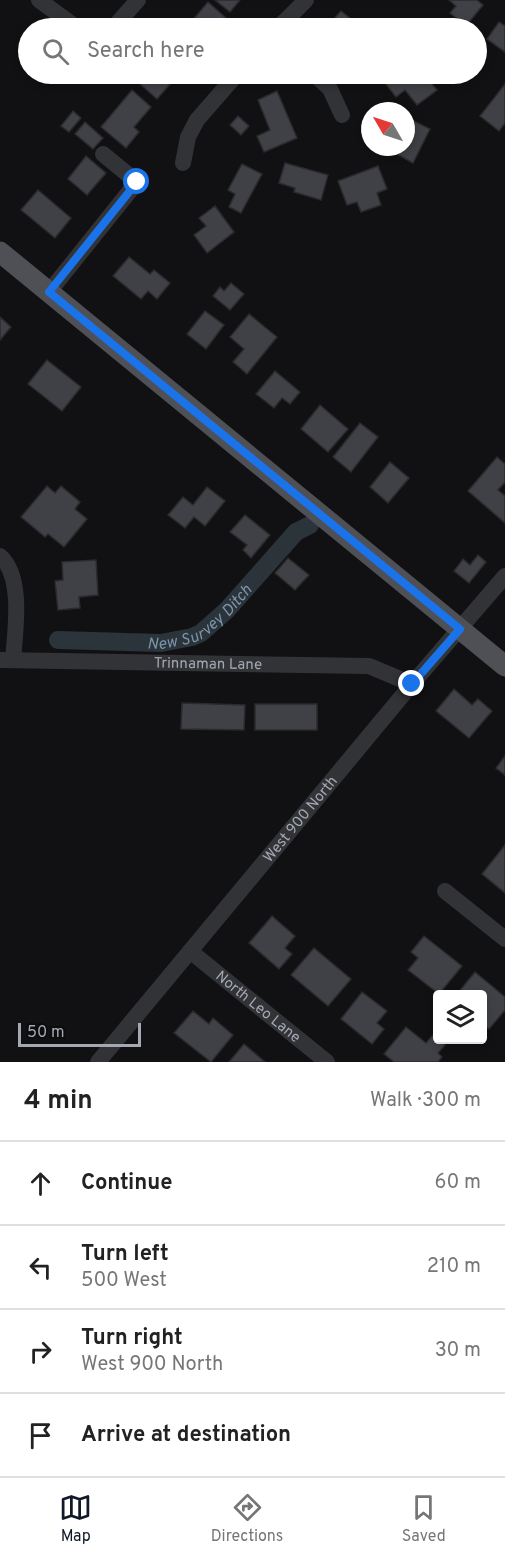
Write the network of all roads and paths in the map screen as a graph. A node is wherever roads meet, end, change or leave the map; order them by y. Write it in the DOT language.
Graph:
graph roads {
  1 [pos="39,0"];
  2 [pos="306,0"];
  3 [pos="132,2"];
  4 [pos="63,18"];
  5 [pos="120,18"];
  6 [pos="288,18"];
  7 [pos="228,84"];
  8 [pos="325,84"];
  9 [pos="342,115"];
  10 [pos="103,153"];
  11 [pos="183,163"];
  12 [pos="0,252"];
  13 [pos="49,292"];
  14 [pos="0,556"];
  15 [pos="505,576"];
  16 [pos="460,629"];
  17 [pos="6,660"];
  18 [pos="505,666"];
  19 [pos="412,684"];
  20 [pos="445,891"];
  21 [pos="505,939"];
  22 [pos="190,951"];
  23 [pos="98,1062"];
  24 [pos="327,1062"];
  1 -- 4 [label="street"];
  2 -- 6 [label="street"];
  3 -- 5 [label="street"];
  7 -- 11 [label="street"];
  8 -- 9 [label="street"];
  10 -- 13 [label="street"];
  12 -- 13 [label="main road"];
  13 -- 16 [label="main road"];
  14 -- 17 [label="street"];
  15 -- 16 [label="street, West 900 North"];
  16 -- 18 [label="main road"];
  16 -- 19 [label="street, West 900 North"];
  17 -- 19 [label="street, Trinnaman Lane"];
  19 -- 22 [label="street, West 900 North"];
  20 -- 21 [label="street"];
  22 -- 23 [label="street, West 900 North"];
  22 -- 24 [label="street, North Leo Lane"];
}
